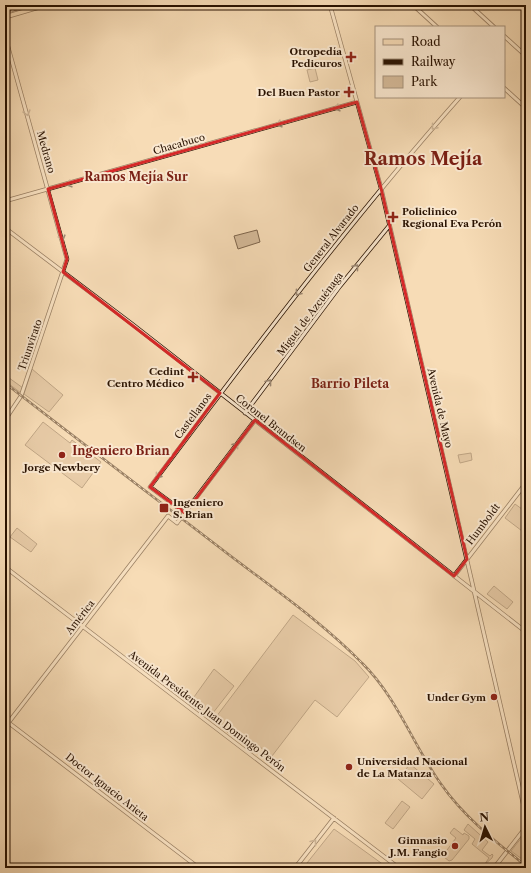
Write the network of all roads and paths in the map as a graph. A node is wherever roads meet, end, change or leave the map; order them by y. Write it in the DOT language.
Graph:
graph roads {
  1 [pos="46,5"];
  2 [pos="330,5"];
  3 [pos="413,5"];
  4 [pos="470,5"];
  5 [pos="5,17"];
  6 [pos="436,26"];
  7 [pos="493,26"];
  8 [pos="5,36"];
  9 [pos="505,37"];
  10 [pos="526,56"];
  11 [pos="505,89"];
  12 [pos="459,98"];
  13 [pos="357,102"];
  14 [pos="526,108"];
  15 [pos="381,188"];
  16 [pos="48,189"];
  17 [pos="5,201"];
  18 [pos="389,226"];
  19 [pos="5,228"];
  20 [pos="63,272"];
  21 [pos="220,393"];
  22 [pos="245,412"];
  23 [pos="5,420"];
  24 [pos="255,420"];
  25 [pos="526,483"];
  26 [pos="185,513"];
  27 [pos="467,559"];
  28 [pos="5,567"];
  29 [pos="454,576"];
  30 [pos="474,592"];
  31 [pos="83,627"];
  32 [pos="526,632"];
  33 [pos="5,720"];
  34 [pos="8,723"];
  35 [pos="5,727"];
  36 [pos="526,816"];
  37 [pos="334,818"];
  38 [pos="526,827"];
  39 [pos="199,868"];
  40 [pos="295,868"];
  41 [pos="399,868"];
  42 [pos="494,868"];
  1 -- 5 [label="main road"];
  2 -- 13 [label="street, Avenida de Mayo"];
  3 -- 6 [label="street"];
  4 -- 7 [label="street"];
  8 -- 16 [label="street, Medrano, one-way"];
  9 -- 10 [label="street"];
  11 -- 14 [label="street"];
  12 -- 15 [label="street, General Alvarado, one-way"];
  13 -- 15 [label="street, Avenida de Mayo"];
  13 -- 16 [label="street, Chacabuco, one-way"];
  15 -- 18 [label="street, Avenida de Mayo"];
  15 -- 21 [label="street, General Alvarado, one-way"];
  16 -- 17 [label="street, Chacabuco"];
  16 -- 20 [label="street, Medrano, one-way"];
  22 -- 18 [label="street, Miguel de Azcuénaga, one-way"];
  18 -- 27 [label="street, Avenida de Mayo"];
  19 -- 20 [label="street, Coronel Brandsen"];
  20 -- 21 [label="street, Coronel Brandsen"];
  20 -- 23 [label="street, Triunvirato"];
  21 -- 22 [label="street, Coronel Brandsen"];
  21 -- 26 [label="street, Castellanos, one-way"];
  22 -- 24 [label="street, Coronel Brandsen"];
  26 -- 24 [label="street, one-way"];
  24 -- 29 [label="street, Coronel Brandsen"];
  25 -- 27 [label="street, Humboldt"];
  26 -- 31 [label="street, América"];
  27 -- 29 [label="street, Humboldt"];
  27 -- 30 [label="street, Avenida de Mayo"];
  28 -- 31 [label="street, Avenida Presidente Juan Domingo Perón"];
  29 -- 30 [label="street, Coronel Brandsen"];
  30 -- 32 [label="street, Coronel Brandsen"];
  30 -- 36 [label="street, Avenida de Mayo"];
  31 -- 34 [label="street, América"];
  31 -- 37 [label="street, Avenida Presidente Juan Domingo Perón"];
  33 -- 34 [label="street, Doctor Ignacio Arieta"];
  34 -- 35 [label="street, América"];
  34 -- 39 [label="street, Doctor Ignacio Arieta"];
  40 -- 37 [label="street, one-way"];
  37 -- 41 [label="street, Avenida Presidente Juan Domingo Perón"];
  38 -- 42 [label="street"];
}
